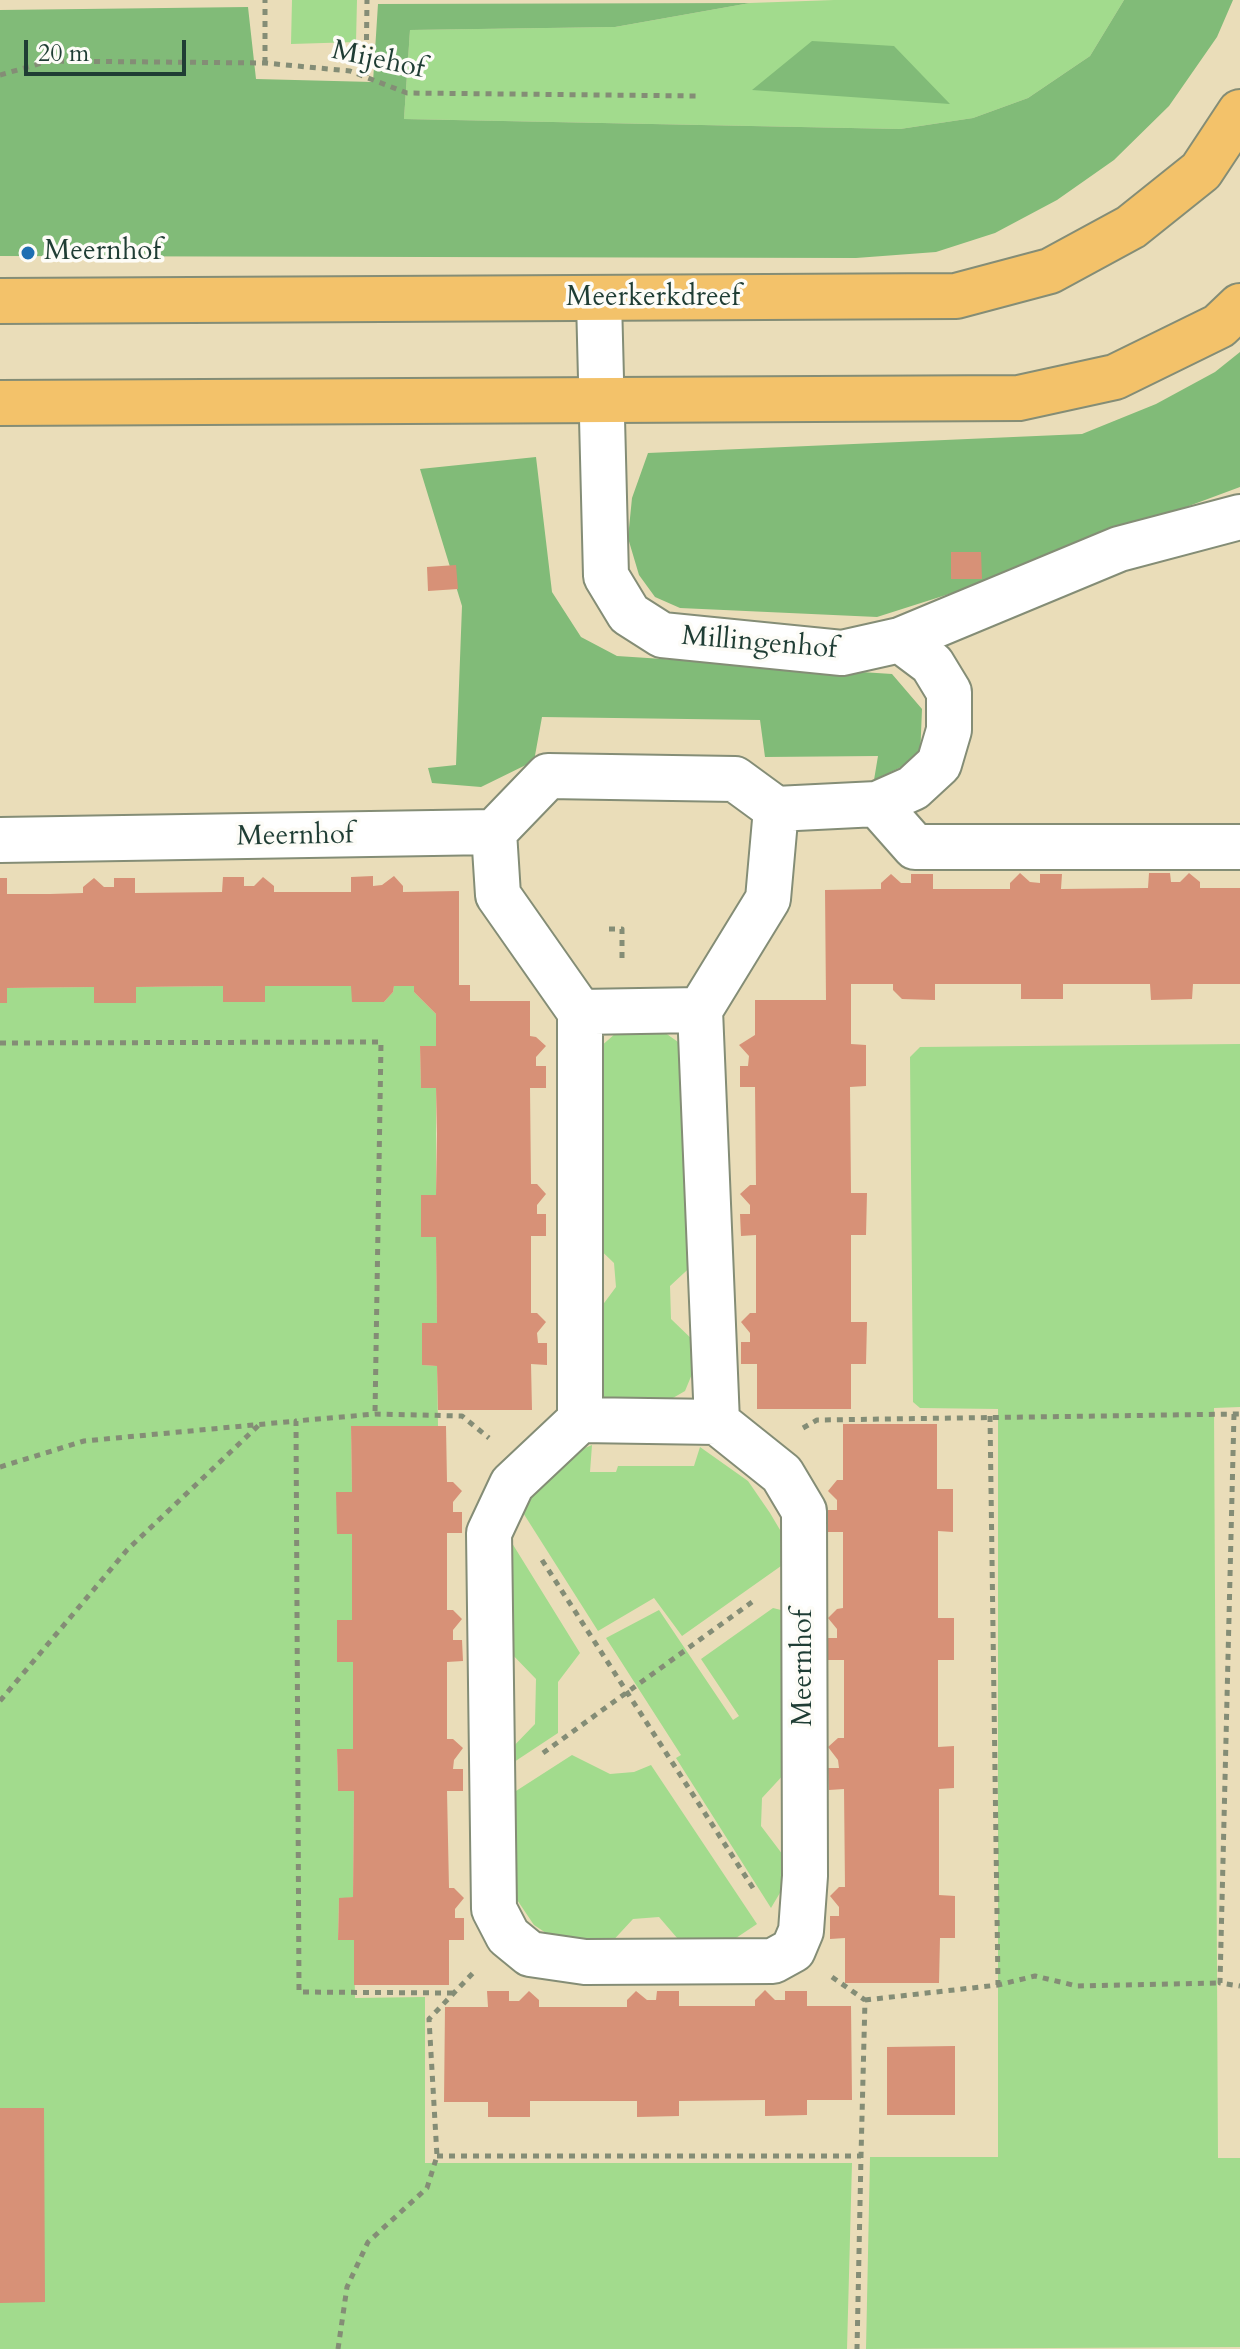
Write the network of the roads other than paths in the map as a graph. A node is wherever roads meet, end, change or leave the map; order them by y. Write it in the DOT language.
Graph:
graph roads {
  1 [pos="1240,112"];
  2 [pos="599,300"];
  3 [pos="0,301"];
  4 [pos="1240,306"];
  5 [pos="604,402"];
  6 [pos="0,403"];
  7 [pos="1240,517"];
  8 [pos="900,640"];
  9 [pos="877,804"];
  10 [pos="776,809"];
  11 [pos="494,832"];
  12 [pos="0,840"];
  13 [pos="1240,847"];
  14 [pos="700,1010"];
  15 [pos="580,1012"];
  16 [pos="580,1420"];
  17 [pos="717,1422"];
  1 -- 2 [label="main road, Meerkerkdreef"];
  2 -- 3 [label="main road, Meerkerkdreef"];
  2 -- 5 [label="street, Millingenhof"];
  4 -- 5 [label="main road"];
  5 -- 6 [label="main road"];
  5 -- 8 [label="street, Millingenhof"];
  7 -- 8 [label="street, Millingenhof"];
  8 -- 9 [label="street"];
  9 -- 10 [label="street"];
  9 -- 13 [label="street"];
  10 -- 11 [label="street"];
  10 -- 14 [label="street"];
  11 -- 12 [label="street, Meernhof"];
  11 -- 15 [label="street"];
  14 -- 15 [label="street"];
  14 -- 17 [label="street"];
  15 -- 16 [label="street"];
  16 -- 17 [label="street"];
  16 -- 17 [label="street, Meernhof"];
}
